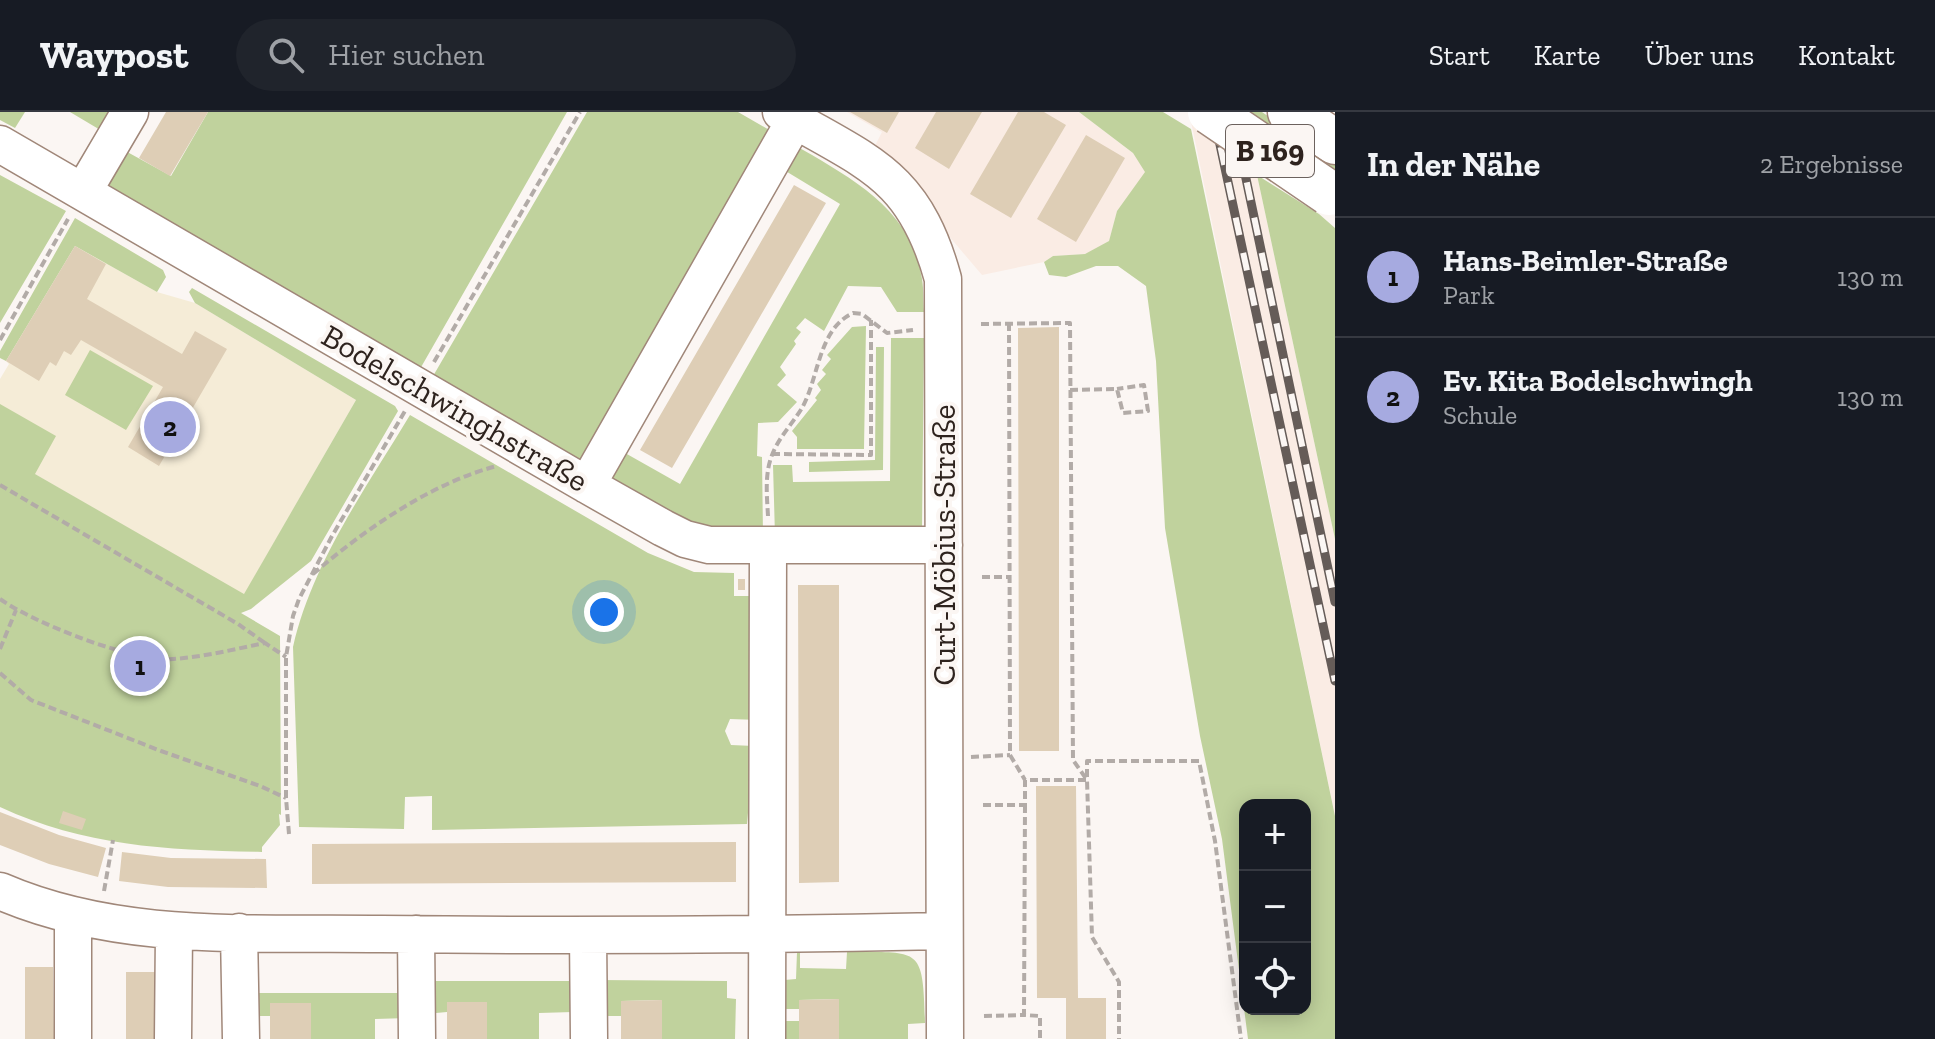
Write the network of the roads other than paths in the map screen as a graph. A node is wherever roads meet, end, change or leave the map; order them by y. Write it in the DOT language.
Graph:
graph roads {
  1 [pos="130,112"];
  2 [pos="1210,112"];
  3 [pos="1290,112"];
  4 [pos="788,116"];
  5 [pos="1335,142"];
  6 [pos="0,144"];
  7 [pos="83,192"];
  8 [pos="1332,196"];
  9 [pos="587,485"];
  10 [pos="944,545"];
  11 [pos="768,546"];
  12 [pos="0,891"];
  13 [pos="73,916"];
  14 [pos="174,931"];
  15 [pos="944,931"];
  16 [pos="239,932"];
  17 [pos="416,934"];
  18 [pos="588,935"];
  19 [pos="767,936"];
  20 [pos="73,1039"];
  21 [pos="173,1039"];
  22 [pos="241,1039"];
  23 [pos="417,1039"];
  24 [pos="589,1039"];
  25 [pos="767,1039"];
  26 [pos="945,1039"];
  1 -- 7 [label="street"];
  2 -- 8 [label="main road, B 169, bridge"];
  3 -- 5 [label="main road, B 169"];
  4 -- 9 [label="street, Curt-Möbius-Straße"];
  4 -- 10 [label="street, Curt-Möbius-Straße"];
  6 -- 7 [label="street, Bodelschwinghstraße"];
  7 -- 9 [label="street, Bodelschwinghstraße"];
  9 -- 11 [label="street, Bodelschwinghstraße"];
  10 -- 11 [label="street, Bodelschwinghstraße"];
  10 -- 15 [label="street, Curt-Möbius-Straße"];
  11 -- 19 [label="street"];
  12 -- 13 [label="street"];
  13 -- 14 [label="street"];
  13 -- 20 [label="street"];
  14 -- 16 [label="street"];
  14 -- 21 [label="street"];
  15 -- 19 [label="street"];
  15 -- 26 [label="street, Curt-Möbius-Straße"];
  16 -- 17 [label="street"];
  16 -- 22 [label="street"];
  17 -- 18 [label="street"];
  17 -- 23 [label="street"];
  18 -- 19 [label="street"];
  18 -- 24 [label="street"];
  19 -- 25 [label="street"];
}
